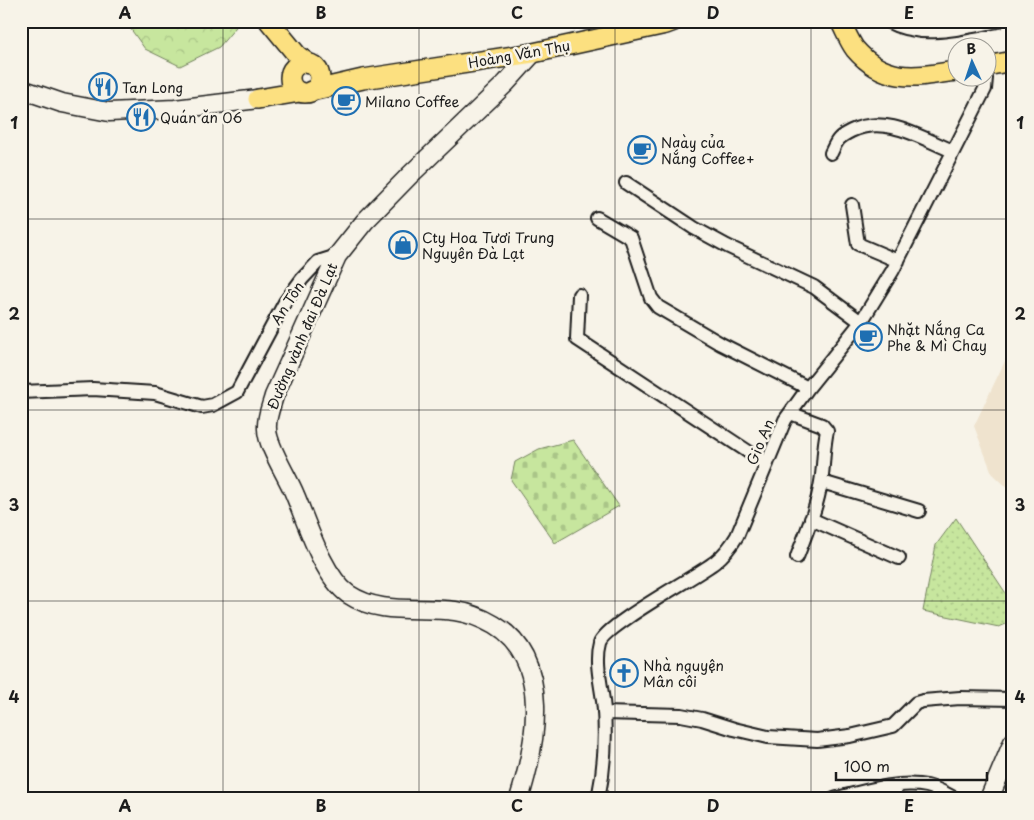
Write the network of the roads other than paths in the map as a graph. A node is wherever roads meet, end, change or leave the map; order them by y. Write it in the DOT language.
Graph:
graph roads {
  1 [pos="674,21"];
  2 [pos="840,21"];
  3 [pos="887,21"];
  4 [pos="998,21"];
  5 [pos="274,27"];
  6 [pos="533,53"];
  7 [pos="1013,61"];
  8 [pos="313,66"];
  9 [pos="996,68"];
  10 [pos="946,72"];
  11 [pos="291,74"];
  12 [pos="363,79"];
  13 [pos="985,88"];
  14 [pos="21,89"];
  15 [pos="306,92"];
  16 [pos="258,99"];
  17 [pos="953,151"];
  18 [pos="831,153"];
  19 [pos="626,183"];
  20 [pos="852,205"];
  21 [pos="597,218"];
  22 [pos="336,256"];
  23 [pos="898,261"];
  24 [pos="579,295"];
  25 [pos="861,322"];
  26 [pos="808,388"];
  27 [pos="21,392"];
  28 [pos="790,413"];
  29 [pos="767,464"];
  30 [pos="822,482"];
  31 [pos="919,511"];
  32 [pos="811,519"];
  33 [pos="797,557"];
  34 [pos="899,558"];
  35 [pos="1013,699"];
  36 [pos="604,713"];
  37 [pos="1013,742"];
  38 [pos="899,786"];
  39 [pos="519,799"];
  40 [pos="598,799"];
  41 [pos="834,799"];
  42 [pos="886,799"];
  43 [pos="956,799"];
  44 [pos="990,799"];
  1 -- 6 [label="main road, Hoàng Văn Thụ"];
  2 -- 10 [label="main road"];
  3 -- 4 [label="street"];
  5 -- 8 [label="main road, Hoàng Văn Thụ"];
  5 -- 11 [label="main road, Hoàng Văn Thụ"];
  6 -- 12 [label="main road, Hoàng Văn Thụ"];
  6 -- 22 [label="main road, An Tôn"];
  7 -- 9 [label="main road"];
  8 -- 11 [label="main road"];
  8 -- 12 [label="main road, Hoàng Văn Thụ"];
  8 -- 15 [label="main road"];
  11 -- 15 [label="main road"];
  11 -- 16 [label="main road"];
  12 -- 15 [label="main road, Hoàng Văn Thụ"];
  13 -- 17 [label="street, Gio An"];
  14 -- 16 [label="main road"];
  15 -- 16 [label="main road, Hoàng Văn Thụ"];
  17 -- 18 [label="street"];
  17 -- 23 [label="street, Gio An"];
  19 -- 25 [label="street"];
  20 -- 23 [label="street"];
  21 -- 26 [label="street"];
  22 -- 27 [label="street, An Tôn"];
  22 -- 39 [label="main road, Đường vành đai Đà Lạt"];
  23 -- 25 [label="street, Gio An"];
  24 -- 29 [label="street"];
  25 -- 26 [label="street, Gio An"];
  26 -- 28 [label="street, Gio An"];
  28 -- 29 [label="street, Gio An"];
  28 -- 30 [label="street"];
  29 -- 36 [label="street, Gio An"];
  30 -- 31 [label="street"];
  30 -- 32 [label="street"];
  32 -- 33 [label="street"];
  32 -- 34 [label="street"];
  35 -- 36 [label="street"];
  36 -- 40 [label="street, Gio An"];
  37 -- 44 [label="main road"];
  38 -- 41 [label="street"];
  38 -- 42 [label="street"];
  38 -- 43 [label="street"];
}
